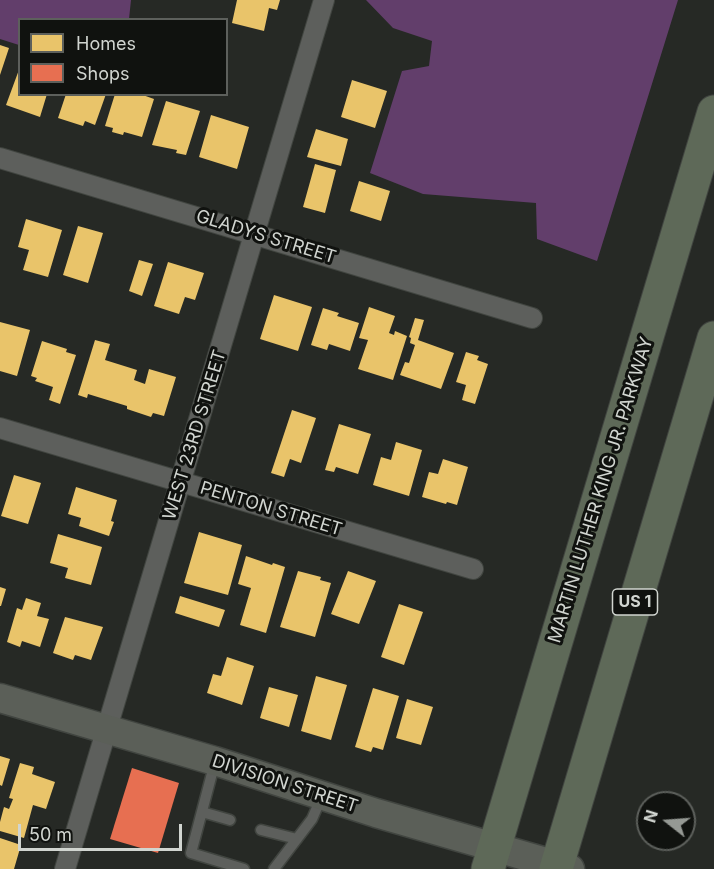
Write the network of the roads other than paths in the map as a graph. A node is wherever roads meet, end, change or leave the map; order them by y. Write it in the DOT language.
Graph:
graph roads {
  1 [pos="324,0"];
  2 [pos="714,112"];
  3 [pos="0,158"];
  4 [pos="256,234"];
  5 [pos="532,318"];
  6 [pos="714,338"];
  7 [pos="0,428"];
  8 [pos="181,482"];
  9 [pos="473,569"];
  10 [pos="0,698"];
  11 [pos="107,730"];
  12 [pos="215,762"];
  13 [pos="322,796"];
  14 [pos="202,812"];
  15 [pos="230,820"];
  16 [pos="261,830"];
  17 [pos="297,839"];
  18 [pos="492,858"];
  19 [pos="561,868"];
  20 [pos="65,869"];
  21 [pos="244,869"];
  22 [pos="274,869"];
  1 -- 4 [label="street, WEST 23RD STREET"];
  2 -- 18 [label="highway, MARTIN LUTHER KING JR. PARKWAY"];
  3 -- 4 [label="street, GLADYS STREET"];
  4 -- 5 [label="street, GLADYS STREET"];
  4 -- 8 [label="street, WEST 23RD STREET"];
  6 -- 19 [label="highway, US 1"];
  7 -- 8 [label="street, PENTON STREET"];
  8 -- 9 [label="street, PENTON STREET"];
  8 -- 11 [label="street, WEST 23RD STREET"];
  10 -- 11 [label="street, DIVISION STREET"];
  11 -- 12 [label="street, DIVISION STREET"];
  11 -- 20 [label="street, WEST 23RD STREET"];
  12 -- 13 [label="street, DIVISION STREET"];
  12 -- 14 [label="lane"];
  13 -- 17 [label="lane"];
  13 -- 18 [label="street, DIVISION STREET"];
  14 -- 15 [label="lane"];
  14 -- 21 [label="lane"];
  16 -- 17 [label="lane"];
  17 -- 22 [label="lane"];
  18 -- 19 [label="street, DIVISION STREET"];
}
